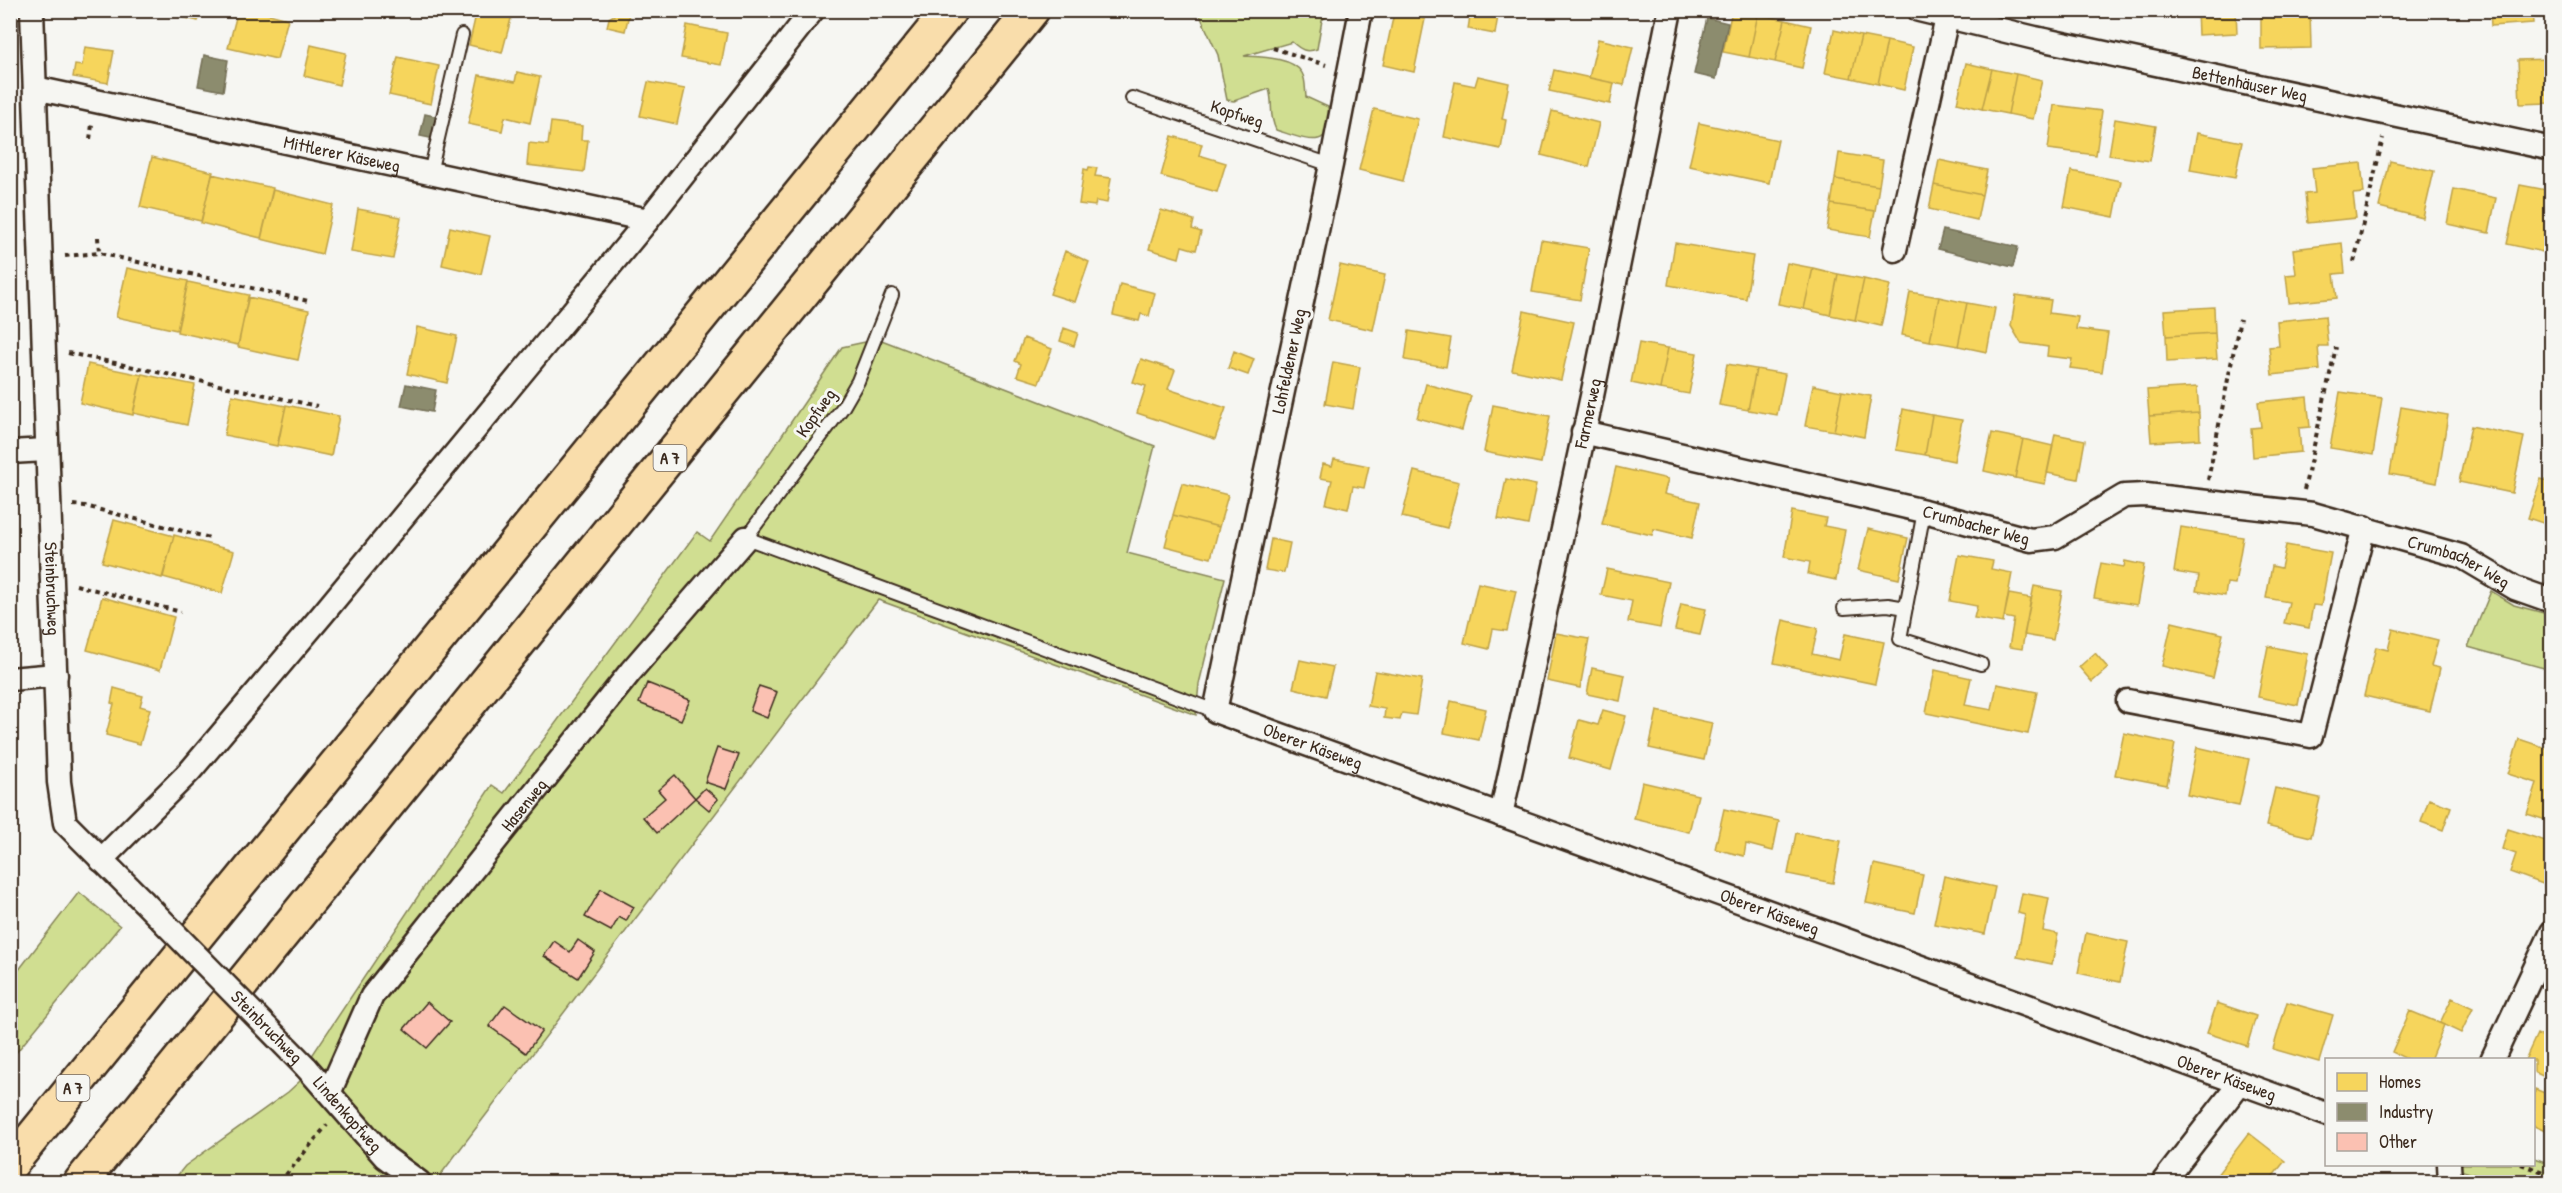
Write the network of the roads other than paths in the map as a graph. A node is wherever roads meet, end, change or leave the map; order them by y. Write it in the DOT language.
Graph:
graph roads {
  1 [pos="32,10"];
  2 [pos="813,10"];
  3 [pos="950,10"];
  4 [pos="1032,10"];
  5 [pos="1361,10"];
  6 [pos="1670,10"];
  7 [pos="1919,10"];
  8 [pos="1947,18"];
  9 [pos="462,34"];
  10 [pos="35,88"];
  11 [pos="1132,98"];
  12 [pos="2552,149"];
  13 [pos="1331,165"];
  14 [pos="430,173"];
  15 [pos="648,220"];
  16 [pos="1895,250"];
  17 [pos="892,295"];
  18 [pos="1584,432"];
  19 [pos="46,450"];
  20 [pos="10,452"];
  21 [pos="1924,511"];
  22 [pos="2364,527"];
  23 [pos="746,538"];
  24 [pos="2552,601"];
  25 [pos="1844,608"];
  26 [pos="1906,608"];
  27 [pos="1981,664"];
  28 [pos="56,675"];
  29 [pos="10,679"];
  30 [pos="2128,701"];
  31 [pos="1215,711"];
  32 [pos="1501,815"];
  33 [pos="101,860"];
  34 [pos="2552,932"];
  35 [pos="2492,1058"];
  36 [pos="306,1067"];
  37 [pos="2240,1083"];
  38 [pos="336,1098"];
  39 [pos="2325,1114"];
  40 [pos="10,1165"];
  41 [pos="2449,1166"];
  42 [pos="81,1182"];
  43 [pos="418,1182"];
  44 [pos="2163,1182"];
  45 [pos="2450,1182"];
  1 -- 10 [label="street, Steinbruchweg"];
  2 -- 15 [label="street"];
  3 -- 40 [label="highway, A 7"];
  4 -- 42 [label="highway, A 7"];
  5 -- 13 [label="street, Lohfeldener Weg"];
  6 -- 18 [label="street, Farmerweg"];
  7 -- 8 [label="street, Bettenhäuser Weg"];
  8 -- 12 [label="street, Bettenhäuser Weg"];
  8 -- 16 [label="street"];
  9 -- 14 [label="lane"];
  10 -- 14 [label="street, Mittlerer Käseweg"];
  10 -- 19 [label="street, Steinbruchweg"];
  11 -- 13 [label="lane, Kopfweg"];
  13 -- 31 [label="street, Lohfeldener Weg"];
  14 -- 15 [label="street, Mittlerer Käseweg"];
  15 -- 33 [label="street"];
  17 -- 23 [label="lane, Kopfweg"];
  18 -- 21 [label="street, Crumbacher Weg"];
  18 -- 32 [label="street, Farmerweg"];
  19 -- 20 [label="street"];
  19 -- 28 [label="street, Steinbruchweg"];
  21 -- 22 [label="street, Crumbacher Weg"];
  21 -- 26 [label="lane"];
  22 -- 24 [label="street, Crumbacher Weg"];
  22 -- 30 [label="street"];
  23 -- 31 [label="lane"];
  23 -- 38 [label="street, Hasenweg"];
  25 -- 26 [label="lane"];
  26 -- 27 [label="lane"];
  28 -- 29 [label="street"];
  28 -- 33 [label="street, Steinbruchweg"];
  31 -- 32 [label="street, Oberer Käseweg"];
  32 -- 37 [label="street, Oberer Käseweg"];
  33 -- 36 [label="street, Steinbruchweg, bridge"];
  34 -- 35 [label="street"];
  36 -- 38 [label="street, Lindenkopfweg"];
  37 -- 39 [label="street, Oberer Käseweg"];
  37 -- 44 [label="street"];
  38 -- 43 [label="street, Lindenkopfweg"];
  41 -- 45 [label="street"];
}
